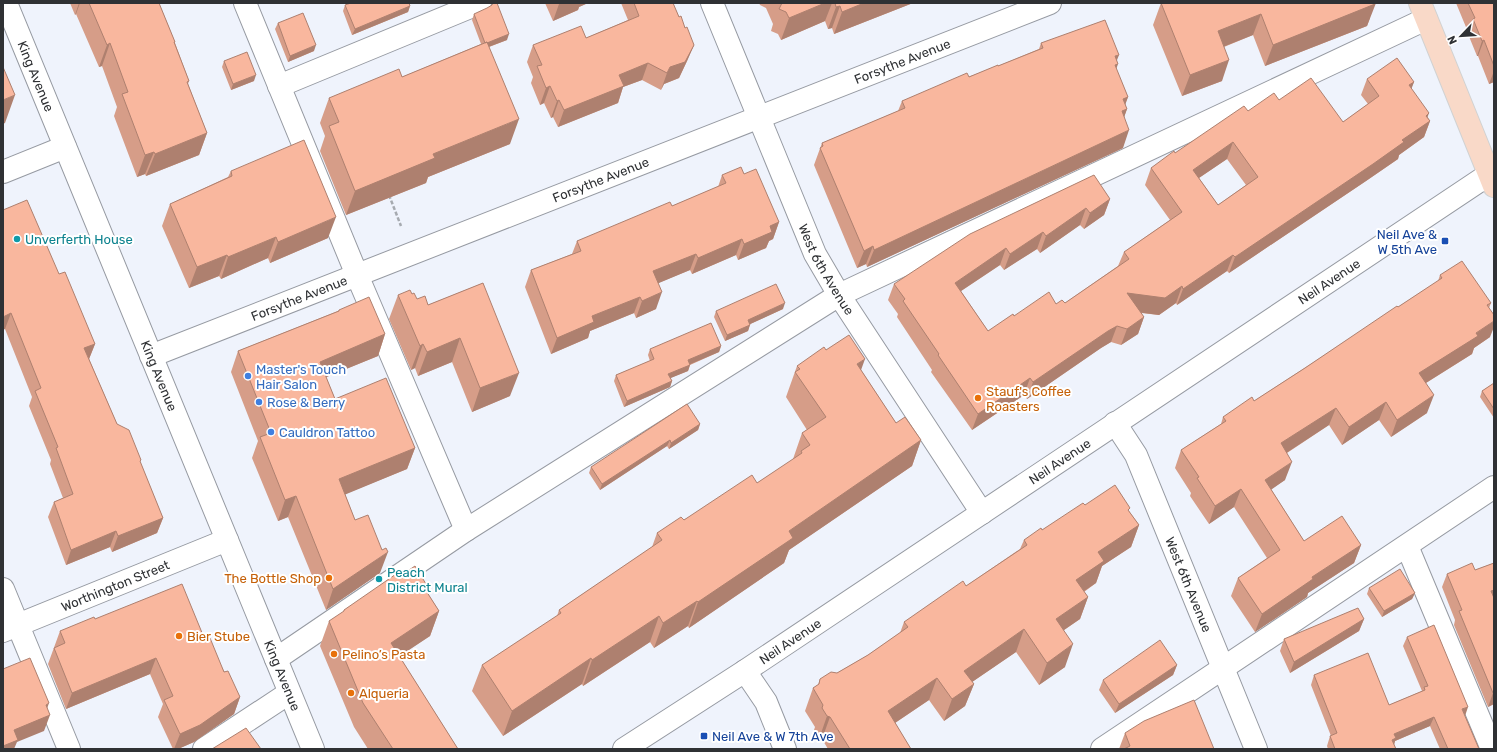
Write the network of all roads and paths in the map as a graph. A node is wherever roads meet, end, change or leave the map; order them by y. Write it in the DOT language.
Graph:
graph roads {
  1 [pos="6,3"];
  2 [pos="245,3"];
  3 [pos="480,3"];
  4 [pos="712,3"];
  5 [pos="1050,3"];
  6 [pos="1423,11"];
  7 [pos="279,86"];
  8 [pos="758,118"];
  9 [pos="65,147"];
  10 [pos="3,172"];
  11 [pos="1492,177"];
  12 [pos="386,190"];
  13 [pos="401,226"];
  14 [pos="357,275"];
  15 [pos="839,295"];
  16 [pos="151,356"];
  17 [pos="1115,424"];
  18 [pos="1494,487"];
  19 [pos="982,513"];
  20 [pos="466,530"];
  21 [pos="227,540"];
  22 [pos="1407,546"];
  23 [pos="3,589"];
  24 [pos="10,628"];
  25 [pos="276,659"];
  26 [pos="1223,669"];
  27 [pos="745,671"];
  28 [pos="289,693"];
  29 [pos="69,749"];
  30 [pos="204,749"];
  31 [pos="313,749"];
  32 [pos="624,749"];
  33 [pos="785,749"];
  34 [pos="1102,749"];
  35 [pos="1256,749"];
  36 [pos="1492,749"];
  1 -- 9 [label="street, King Avenue"];
  2 -- 7 [label="street"];
  3 -- 7 [label="street"];
  4 -- 8 [label="street, West 6th Avenue"];
  5 -- 8 [label="street, Forsythe Avenue"];
  6 -- 11 [label="main road"];
  6 -- 15 [label="street"];
  7 -- 14 [label="street"];
  8 -- 14 [label="street, Forsythe Avenue"];
  8 -- 15 [label="street, West 6th Avenue"];
  9 -- 10 [label="street"];
  9 -- 16 [label="street, King Avenue"];
  11 -- 17 [label="street, Neil Avenue"];
  12 -- 13 [label="path"];
  14 -- 16 [label="street, Forsythe Avenue"];
  14 -- 20 [label="street"];
  15 -- 19 [label="street, West 6th Avenue"];
  15 -- 20 [label="street"];
  16 -- 21 [label="street, King Avenue"];
  17 -- 19 [label="street, Neil Avenue"];
  17 -- 26 [label="street, West 6th Avenue"];
  18 -- 22 [label="street"];
  19 -- 27 [label="street, Neil Avenue"];
  20 -- 25 [label="street"];
  21 -- 24 [label="street, Worthington Street"];
  21 -- 25 [label="street, King Avenue"];
  22 -- 26 [label="street"];
  22 -- 36 [label="street"];
  23 -- 24 [label="street"];
  24 -- 29 [label="street"];
  25 -- 28 [label="street, King Avenue"];
  26 -- 34 [label="street"];
  26 -- 35 [label="street, West 6th Avenue"];
  27 -- 32 [label="street, Neil Avenue"];
  27 -- 33 [label="street"];
  28 -- 30 [label="street"];
  28 -- 31 [label="street, King Avenue"];
}
